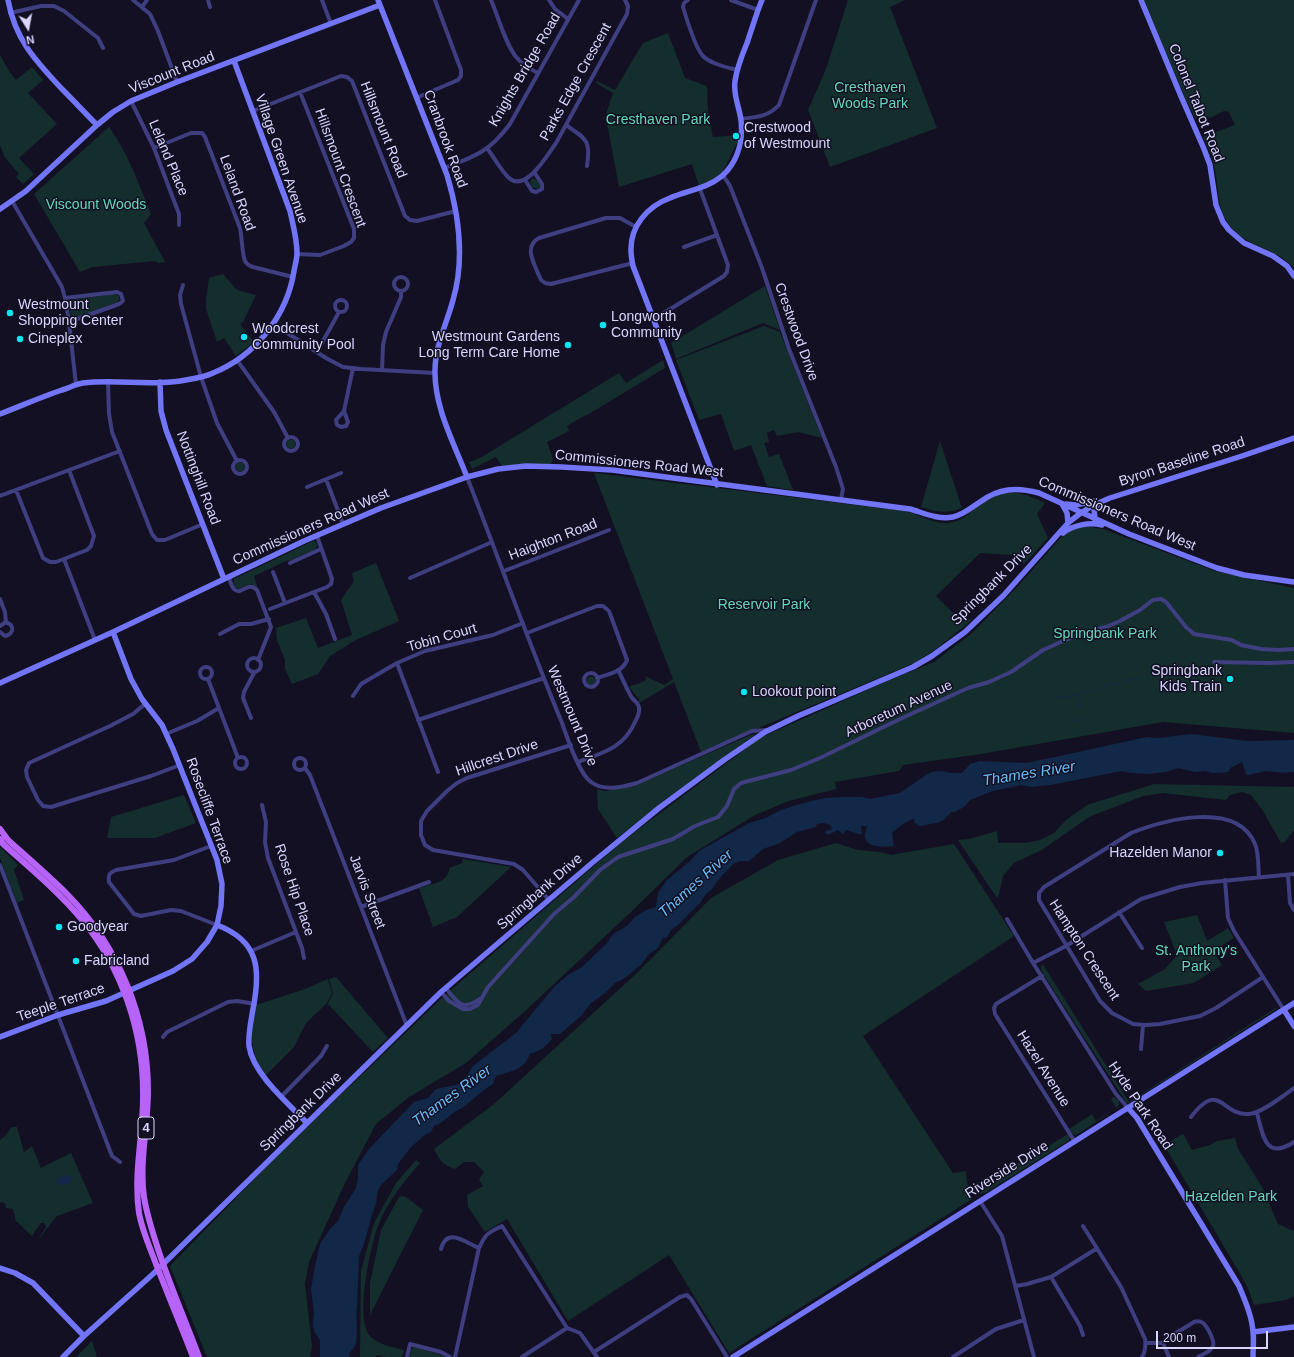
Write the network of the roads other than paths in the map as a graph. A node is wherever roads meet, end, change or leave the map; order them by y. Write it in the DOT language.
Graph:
graph roads {
  1 [pos="8,0"];
  2 [pos="133,0"];
  3 [pos="147,0"];
  4 [pos="208,0"];
  5 [pos="322,0"];
  6 [pos="435,0"];
  7 [pos="491,0"];
  8 [pos="549,0"];
  9 [pos="579,0"];
  10 [pos="625,0"];
  11 [pos="688,0"];
  12 [pos="731,0"];
  13 [pos="762,0"];
  14 [pos="816,0"];
  15 [pos="1141,0"];
  16 [pos="379,2"];
  17 [pos="142,7"];
  18 [pos="210,8"];
  19 [pos="758,10"];
  20 [pos="10,13"];
  21 [pos="568,19"];
  22 [pos="331,24"];
  23 [pos="103,48"];
  24 [pos="234,61"];
  25 [pos="737,70"];
  26 [pos="538,73"];
  27 [pos="177,82"];
  28 [pos="300,92"];
  29 [pos="416,98"];
  30 [pos="131,101"];
  31 [pos="253,111"];
  32 [pos="740,120"];
  33 [pos="97,125"];
  34 [pos="566,125"];
  35 [pos="154,148"];
  36 [pos="487,148"];
  37 [pos="587,166"];
  38 [pos="444,168"];
  39 [pos="534,172"];
  40 [pos="723,175"];
  41 [pos="524,180"];
  42 [pos="700,189"];
  43 [pos="12,201"];
  44 [pos="0,209"];
  45 [pos="456,211"];
  46 [pos="179,225"];
  47 [pos="636,227"];
  48 [pos="717,235"];
  49 [pos="684,247"];
  50 [pos="297,254"];
  51 [pos="633,263"];
  52 [pos="1294,276"];
  53 [pos="293,277"];
  54 [pos="183,285"];
  55 [pos="401,291"];
  56 [pos="65,298"];
  57 [pos="339,312"];
  58 [pos="654,319"];
  59 [pos="69,322"];
  60 [pos="273,324"];
  61 [pos="317,352"];
  62 [pos="237,360"];
  63 [pos="353,368"];
  64 [pos="382,370"];
  65 [pos="435,373"];
  66 [pos="201,377"];
  67 [pos="108,382"];
  68 [pos="160,382"];
  69 [pos="76,385"];
  70 [pos="344,411"];
  71 [pos="0,414"];
  72 [pos="288,438"];
  73 [pos="1294,438"];
  74 [pos="120,451"];
  75 [pos="237,461"];
  76 [pos="69,470"];
  77 [pos="341,473"];
  78 [pos="467,477"];
  79 [pos="326,479"];
  80 [pos="717,485"];
  81 [pos="307,487"];
  82 [pos="16,490"];
  83 [pos="0,496"];
  84 [pos="1110,498"];
  85 [pos="841,499"];
  86 [pos="1062,504"];
  87 [pos="1080,513"];
  88 [pos="1095,520"];
  89 [pos="1068,523"];
  90 [pos="203,524"];
  91 [pos="343,524"];
  92 [pos="609,530"];
  93 [pos="1125,532"];
  94 [pos="316,536"];
  95 [pos="492,542"];
  96 [pos="1050,543"];
  97 [pos="321,549"];
  98 [pos="64,559"];
  99 [pos="290,563"];
  100 [pos="504,571"];
  101 [pos="273,572"];
  102 [pos="226,578"];
  103 [pos="410,578"];
  104 [pos="1294,582"];
  105 [pos="314,592"];
  106 [pos="0,600"];
  107 [pos="284,603"];
  108 [pos="270,609"];
  109 [pos="269,619"];
  110 [pos="6,622"];
  111 [pos="523,623"];
  112 [pos="0,626"];
  113 [pos="0,632"];
  114 [pos="113,632"];
  115 [pos="527,633"];
  116 [pos="220,634"];
  117 [pos="335,639"];
  118 [pos="96,640"];
  119 [pos="1294,648"];
  120 [pos="258,660"];
  121 [pos="1214,662"];
  122 [pos="1294,662"];
  123 [pos="397,664"];
  124 [pos="618,670"];
  125 [pos="254,673"];
  126 [pos="544,678"];
  127 [pos="598,678"];
  128 [pos="208,679"];
  129 [pos="0,683"];
  130 [pos="353,696"];
  131 [pos="146,704"];
  132 [pos="219,708"];
  133 [pos="251,718"];
  134 [pos="418,720"];
  135 [pos="771,729"];
  136 [pos="166,734"];
  137 [pos="571,745"];
  138 [pos="238,758"];
  139 [pos="578,762"];
  140 [pos="180,765"];
  141 [pos="305,768"];
  142 [pos="438,772"];
  143 [pos="262,805"];
  144 [pos="0,829"];
  145 [pos="0,839"];
  146 [pos="211,846"];
  147 [pos="0,866"];
  148 [pos="1294,874"];
  149 [pos="1288,875"];
  150 [pos="1259,878"];
  151 [pos="1225,880"];
  152 [pos="429,882"];
  153 [pos="549,900"];
  154 [pos="361,907"];
  155 [pos="1294,910"];
  156 [pos="1119,912"];
  157 [pos="1007,919"];
  158 [pos="217,925"];
  159 [pos="296,932"];
  160 [pos="1066,946"];
  161 [pos="1142,948"];
  162 [pos="251,951"];
  163 [pos="304,958"];
  164 [pos="1033,963"];
  165 [pos="1042,976"];
  166 [pos="1263,977"];
  167 [pos="444,990"];
  168 [pos="127,992"];
  169 [pos="1294,1003"];
  170 [pos="255,1004"];
  171 [pos="1284,1010"];
  172 [pos="58,1014"];
  173 [pos="1143,1025"];
  174 [pos="407,1026"];
  175 [pos="1294,1026"];
  176 [pos="0,1037"];
  177 [pos="163,1037"];
  178 [pos="327,1046"];
  179 [pos="1141,1049"];
  180 [pos="1294,1088"];
  181 [pos="282,1096"];
  182 [pos="1128,1108"];
  183 [pos="1257,1113"];
  184 [pos="1191,1117"];
  185 [pos="307,1123"];
  186 [pos="1075,1142"];
  187 [pos="1294,1142"];
  188 [pos="120,1162"];
  189 [pos="980,1201"];
  190 [pos="1083,1226"];
  191 [pos="480,1248"];
  192 [pos="441,1249"];
  193 [pos="1096,1249"];
  194 [pos="163,1264"];
  195 [pos="0,1268"];
  196 [pos="158,1269"];
  197 [pos="1051,1277"];
  198 [pos="1016,1286"];
  199 [pos="1024,1320"];
  200 [pos="1294,1327"];
  201 [pos="567,1328"];
  202 [pos="1253,1332"];
  203 [pos="1083,1335"];
  204 [pos="84,1336"];
  205 [pos="1146,1343"];
  206 [pos="1162,1343"];
  207 [pos="594,1352"];
  208 [pos="737,1356"];
  209 [pos="63,1357"];
  210 [pos="193,1357"];
  211 [pos="199,1357"];
  212 [pos="407,1357"];
  213 [pos="450,1357"];
  214 [pos="455,1357"];
  215 [pos="522,1357"];
  216 [pos="597,1357"];
  217 [pos="727,1357"];
  218 [pos="953,1357"];
  219 [pos="1034,1357"];
  220 [pos="1142,1357"];
  221 [pos="1168,1357"];
  222 [pos="1198,1357"];
  223 [pos="1253,1357"];
  1 -- 20 [label="main road"];
  2 -- 17 [label="street"];
  3 -- 17 [label="street"];
  4 -- 18 [label="street"];
  5 -- 22 [label="street"];
  6 -- 29 [label="street"];
  7 -- 26 [label="street"];
  8 -- 21 [label="street"];
  9 -- 21 [label="street, Knights Bridge Road"];
  10 -- 34 [label="street, Parks Edge Crescent"];
  11 -- 25 [label="street"];
  12 -- 19 [label="street"];
  13 -- 19 [label="main road"];
  14 -- 32 [label="street"];
  15 -- 52 [label="main road, Colonel Talbot Road"];
  16 -- 22 [label="main road, Viscount Road"];
  16 -- 29 [label="main road, Cranbrook Road"];
  17 -- 27 [label="street"];
  19 -- 25 [label="main road"];
  20 -- 23 [label="street"];
  20 -- 33 [label="main road"];
  21 -- 26 [label="street, Knights Bridge Road"];
  22 -- 24 [label="main road, Viscount Road"];
  24 -- 27 [label="main road, Viscount Road"];
  24 -- 31 [label="main road, Village Green Avenue"];
  25 -- 32 [label="main road"];
  26 -- 36 [label="street, Knights Bridge Road"];
  27 -- 30 [label="main road, Viscount Road"];
  28 -- 31 [label="street, Hillsmount Road"];
  28 -- 45 [label="street, Hillsmount Road"];
  28 -- 50 [label="street, Hillsmount Crescent"];
  29 -- 38 [label="main road, Cranbrook Road"];
  30 -- 33 [label="main road, Viscount Road"];
  30 -- 35 [label="street, Leland Place"];
  31 -- 50 [label="main road, Village Green Avenue"];
  32 -- 40 [label="main road"];
  33 -- 43 [label="main road, Viscount Road"];
  34 -- 37 [label="street"];
  34 -- 39 [label="street, Parks Edge Crescent"];
  35 -- 46 [label="street, Leland Place"];
  35 -- 53 [label="street, Leland Road"];
  36 -- 38 [label="street, Knights Bridge Road"];
  36 -- 41 [label="street"];
  38 -- 45 [label="main road, Cranbrook Road"];
  39 -- 41 [label="street, Parks Edge Crescent"];
  39 -- 41 [label="street"];
  40 -- 42 [label="main road"];
  40 -- 85 [label="street, Crestwood Drive"];
  42 -- 47 [label="main road"];
  42 -- 48 [label="street"];
  43 -- 44 [label="main road, Viscount Road"];
  43 -- 56 [label="street"];
  45 -- 65 [label="main road, Cranbrook Road"];
  47 -- 51 [label="main road"];
  47 -- 51 [label="street"];
  48 -- 49 [label="street"];
  48 -- 58 [label="street"];
  50 -- 53 [label="main road, Village Green Avenue"];
  51 -- 58 [label="main road"];
  53 -- 60 [label="main road, Village Green Avenue"];
  54 -- 66 [label="street"];
  55 -- 64 [label="street"];
  56 -- 59 [label="street"];
  56 -- 59 [label="street"];
  57 -- 61 [label="street"];
  58 -- 80 [label="main road"];
  59 -- 69 [label="street"];
  60 -- 61 [label="street"];
  60 -- 62 [label="main road, Village Green Avenue"];
  61 -- 63 [label="street"];
  62 -- 66 [label="main road, Village Green Avenue"];
  62 -- 72 [label="street"];
  63 -- 64 [label="street"];
  63 -- 70 [label="street"];
  64 -- 65 [label="street"];
  65 -- 78 [label="main road, Cranbrook Road"];
  66 -- 68 [label="main road, Village Green Avenue"];
  66 -- 75 [label="street"];
  67 -- 68 [label="main road, Village Green Avenue"];
  67 -- 69 [label="main road, Village Green Avenue"];
  67 -- 74 [label="street"];
  68 -- 90 [label="main road, Nottinghill Road"];
  69 -- 71 [label="main road, Village Green Avenue"];
  73 -- 84 [label="main road, Byron Baseline Road"];
  74 -- 76 [label="street"];
  74 -- 90 [label="street"];
  76 -- 82 [label="street"];
  76 -- 98 [label="street"];
  77 -- 79 [label="street"];
  78 -- 80 [label="main road, Commissioners Road West"];
  78 -- 91 [label="main road, Commissioners Road West"];
  78 -- 95 [label="street, Westmount Drive"];
  79 -- 81 [label="street"];
  79 -- 91 [label="street"];
  80 -- 85 [label="main road, Commissioners Road West"];
  82 -- 83 [label="street"];
  82 -- 98 [label="street"];
  84 -- 86 [label="main road"];
  84 -- 87 [label="main road, Byron Baseline Road"];
  84 -- 88 [label="main road"];
  85 -- 86 [label="main road, Commissioners Road West"];
  86 -- 87 [label="main road, Commissioners Road West"];
  86 -- 89 [label="main road"];
  87 -- 88 [label="main road, Commissioners Road West"];
  87 -- 89 [label="main road, Springbank Drive"];
  88 -- 93 [label="main road, Commissioners Road West"];
  89 -- 96 [label="main road, Springbank Drive"];
  90 -- 102 [label="main road, Nottinghill Road"];
  91 -- 94 [label="main road, Commissioners Road West"];
  92 -- 100 [label="street, Haighton Road"];
  93 -- 96 [label="main road"];
  93 -- 104 [label="main road, Commissioners Road West"];
  94 -- 97 [label="street"];
  94 -- 102 [label="main road, Commissioners Road West"];
  95 -- 100 [label="street, Westmount Drive"];
  95 -- 103 [label="street"];
  96 -- 135 [label="main road, Springbank Drive"];
  97 -- 99 [label="street"];
  97 -- 105 [label="street"];
  98 -- 118 [label="street"];
  100 -- 111 [label="street, Westmount Drive"];
  101 -- 107 [label="street"];
  102 -- 109 [label="street"];
  102 -- 114 [label="main road, Commissioners Road West"];
  105 -- 107 [label="street"];
  105 -- 117 [label="street"];
  106 -- 110 [label="street"];
  107 -- 108 [label="street"];
  109 -- 116 [label="street"];
  109 -- 120 [label="street"];
  110 -- 112 [label="street"];
  110 -- 113 [label="street"];
  111 -- 115 [label="street, Westmount Drive"];
  111 -- 123 [label="street, Tobin Court"];
  114 -- 118 [label="main road, Commissioners Road West"];
  114 -- 131 [label="main road, Rosecliffe Terrace"];
  115 -- 124 [label="street"];
  115 -- 126 [label="street, Westmount Drive"];
  118 -- 129 [label="main road, Commissioners Road West"];
  119 -- 167 [label="street, Arboretum Avenue"];
  120 -- 125 [label="street"];
  120 -- 125 [label="street"];
  121 -- 122 [label="street"];
  123 -- 130 [label="street, Tobin Court"];
  123 -- 134 [label="street"];
  124 -- 127 [label="street"];
  124 -- 139 [label="street"];
  125 -- 133 [label="street"];
  126 -- 134 [label="street"];
  126 -- 137 [label="street, Westmount Drive"];
  128 -- 132 [label="street"];
  131 -- 136 [label="main road, Rosecliffe Terrace"];
  131 -- 140 [label="street"];
  132 -- 136 [label="street"];
  132 -- 138 [label="street"];
  134 -- 142 [label="street"];
  135 -- 139 [label="street, Westmount Drive"];
  135 -- 153 [label="main road, Springbank Drive"];
  136 -- 140 [label="main road, Rosecliffe Terrace"];
  137 -- 139 [label="street, Westmount Drive"];
  137 -- 153 [label="street, Hillcrest Drive"];
  140 -- 146 [label="main road, Rosecliffe Terrace"];
  141 -- 154 [label="street, Jarvis Street"];
  143 -- 159 [label="street, Rose Hip Place"];
  144 -- 168 [label="main road, 4"];
  145 -- 168 [label="main road, 4"];
  146 -- 158 [label="main road, Rosecliffe Terrace"];
  146 -- 158 [label="street"];
  147 -- 172 [label="street"];
  148 -- 149 [label="street"];
  149 -- 150 [label="street"];
  149 -- 155 [label="street"];
  150 -- 151 [label="street"];
  150 -- 160 [label="street, Hampton Crescent"];
  151 -- 156 [label="street"];
  151 -- 166 [label="street"];
  152 -- 154 [label="street"];
  153 -- 167 [label="main road, Springbank Drive"];
  154 -- 174 [label="street, Jarvis Street"];
  156 -- 160 [label="street"];
  156 -- 161 [label="street"];
  157 -- 164 [label="street, Hyde Park Road"];
  158 -- 162 [label="main road"];
  158 -- 168 [label="main road, Rosecliffe Terrace"];
  159 -- 162 [label="street"];
  159 -- 163 [label="street, Rose Hip Place"];
  160 -- 164 [label="street"];
  160 -- 173 [label="street, Hampton Crescent"];
  162 -- 170 [label="main road"];
  164 -- 165 [label="street, Hyde Park Road"];
  165 -- 182 [label="street, Hyde Park Road"];
  165 -- 186 [label="street, Hazel Avenue"];
  166 -- 171 [label="street"];
  166 -- 173 [label="street, Hampton Crescent"];
  167 -- 174 [label="main road, Springbank Drive"];
  168 -- 172 [label="main road, Teeple Terrace"];
  168 -- 194 [label="main road, 4"];
  168 -- 196 [label="main road, 4"];
  169 -- 171 [label="main road, Riverside Drive"];
  170 -- 177 [label="street"];
  170 -- 181 [label="main road"];
  171 -- 175 [label="main road"];
  171 -- 182 [label="main road, Riverside Drive"];
  172 -- 176 [label="main road, Teeple Terrace"];
  172 -- 188 [label="street"];
  173 -- 179 [label="street"];
  174 -- 185 [label="main road, Springbank Drive"];
  178 -- 181 [label="street"];
  180 -- 183 [label="street"];
  181 -- 185 [label="main road"];
  182 -- 186 [label="main road, Riverside Drive"];
  182 -- 202 [label="main road, Hyde Park Road"];
  183 -- 184 [label="street"];
  183 -- 187 [label="street"];
  185 -- 194 [label="main road, Springbank Drive"];
  186 -- 189 [label="main road, Riverside Drive"];
  189 -- 198 [label="street"];
  189 -- 208 [label="main road, Riverside Drive"];
  190 -- 193 [label="street"];
  191 -- 192 [label="street"];
  191 -- 201 [label="street"];
  191 -- 214 [label="street"];
  193 -- 197 [label="street"];
  193 -- 205 [label="street"];
  194 -- 196 [label="main road, Springbank Drive"];
  194 -- 211 [label="main road, 4"];
  195 -- 204 [label="main road"];
  196 -- 204 [label="main road, Springbank Drive"];
  196 -- 210 [label="main road, 4"];
  197 -- 198 [label="street"];
  197 -- 203 [label="street"];
  198 -- 199 [label="street"];
  199 -- 218 [label="street"];
  199 -- 219 [label="street"];
  200 -- 202 [label="main road"];
  201 -- 207 [label="street"];
  201 -- 215 [label="street"];
  202 -- 223 [label="main road, Hyde Park Road"];
  204 -- 209 [label="main road, Springbank Drive"];
  205 -- 206 [label="street"];
  205 -- 220 [label="street"];
  206 -- 221 [label="street"];
  206 -- 222 [label="street"];
  207 -- 216 [label="street"];
  207 -- 217 [label="street"];
  212 -- 213 [label="street"];
}
